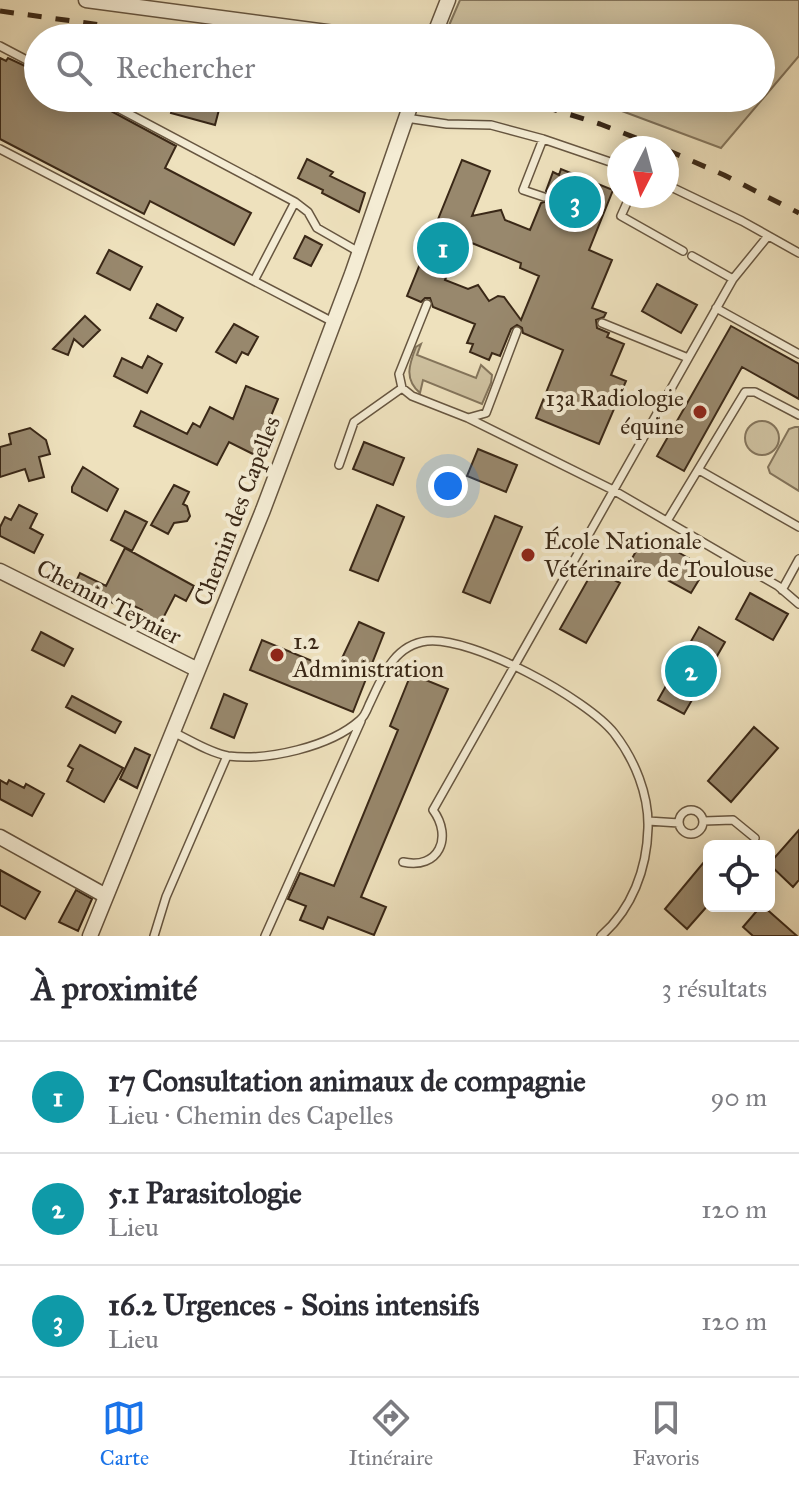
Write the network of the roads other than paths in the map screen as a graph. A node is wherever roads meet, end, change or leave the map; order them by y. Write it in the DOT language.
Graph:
graph roads {
  1 [pos="86,0"];
  2 [pos="448,0"];
  3 [pos="267,24"];
  4 [pos="439,24"];
  5 [pos="0,46"];
  6 [pos="24,59"];
  7 [pos="125,112"];
  8 [pos="408,112"];
  9 [pos="406,118"];
  10 [pos="543,139"];
  11 [pos="0,149"];
  12 [pos="607,161"];
  13 [pos="679,191"];
  14 [pos="544,197"];
  15 [pos="295,202"];
  16 [pos="625,208"];
  17 [pos="768,236"];
  18 [pos="683,251"];
  19 [pos="359,252"];
  20 [pos="799,253"];
  21 [pos="692,256"];
  22 [pos="733,279"];
  23 [pos="254,281"];
  24 [pos="427,304"];
  25 [pos="716,308"];
  26 [pos="333,322"];
  27 [pos="602,323"];
  28 [pos="517,331"];
  29 [pos="799,354"];
  30 [pos="688,358"];
  31 [pos="402,388"];
  32 [pos="799,415"];
  33 [pos="468,418"];
  34 [pos="339,465"];
  35 [pos="699,470"];
  36 [pos="613,490"];
  37 [pos="667,521"];
  38 [pos="799,527"];
  39 [pos="799,559"];
  40 [pos="0,571"];
  41 [pos="782,590"];
  42 [pos="799,604"];
  43 [pos="513,666"];
  44 [pos="198,670"];
  45 [pos="362,719"];
  46 [pos="173,732"];
  47 [pos="227,756"];
  48 [pos="648,821"];
  49 [pos="704,821"];
  50 [pos="679,823"];
  51 [pos="0,837"];
  52 [pos="755,838"];
  53 [pos="403,862"];
  54 [pos="106,896"];
  55 [pos="90,936"];
  56 [pos="154,936"];
  57 [pos="265,936"];
  58 [pos="601,936"];
  1 -- 3 [label="street"];
  2 -- 4 [label="street"];
  5 -- 6 [label="lane"];
  7 -- 15 [label="lane"];
  8 -- 9 [label="street, Chemin des Capelles"];
  9 -- 10 [label="lane"];
  9 -- 19 [label="street, Chemin des Capelles"];
  10 -- 12 [label="lane"];
  10 -- 14 [label="lane"];
  11 -- 23 [label="lane"];
  13 -- 17 [label="lane"];
  15 -- 19 [label="lane"];
  15 -- 23 [label="lane"];
  16 -- 18 [label="lane"];
  17 -- 20 [label="lane"];
  17 -- 22 [label="lane"];
  19 -- 26 [label="street, Chemin des Capelles"];
  21 -- 22 [label="lane"];
  22 -- 25 [label="lane"];
  23 -- 26 [label="lane"];
  24 -- 31 [label="lane"];
  25 -- 29 [label="lane"];
  25 -- 30 [label="lane"];
  26 -- 44 [label="street, Chemin des Capelles"];
  27 -- 30 [label="lane"];
  28 -- 33 [label="lane"];
  30 -- 36 [label="lane"];
  31 -- 33 [label="lane"];
  31 -- 34 [label="lane"];
  32 -- 35 [label="lane"];
  33 -- 36 [label="lane"];
  35 -- 37 [label="lane"];
  35 -- 38 [label="lane"];
  36 -- 37 [label="lane"];
  36 -- 43 [label="lane"];
  37 -- 41 [label="lane"];
  39 -- 41 [label="lane"];
  40 -- 44 [label="street, Chemin Teynier"];
  41 -- 42 [label="lane"];
  43 -- 45 [label="lane"];
  43 -- 48 [label="lane"];
  43 -- 53 [label="lane"];
  44 -- 46 [label="street, Chemin des Capelles"];
  45 -- 47 [label="lane"];
  45 -- 57 [label="lane"];
  46 -- 47 [label="lane"];
  46 -- 54 [label="street, Chemin des Capelles"];
  47 -- 56 [label="lane"];
  48 -- 50 [label="lane"];
  48 -- 58 [label="lane"];
  49 -- 50 [label="lane"];
  49 -- 50 [label="lane"];
  49 -- 52 [label="lane"];
  51 -- 54 [label="street"];
  54 -- 55 [label="street, Chemin des Capelles"];
}
